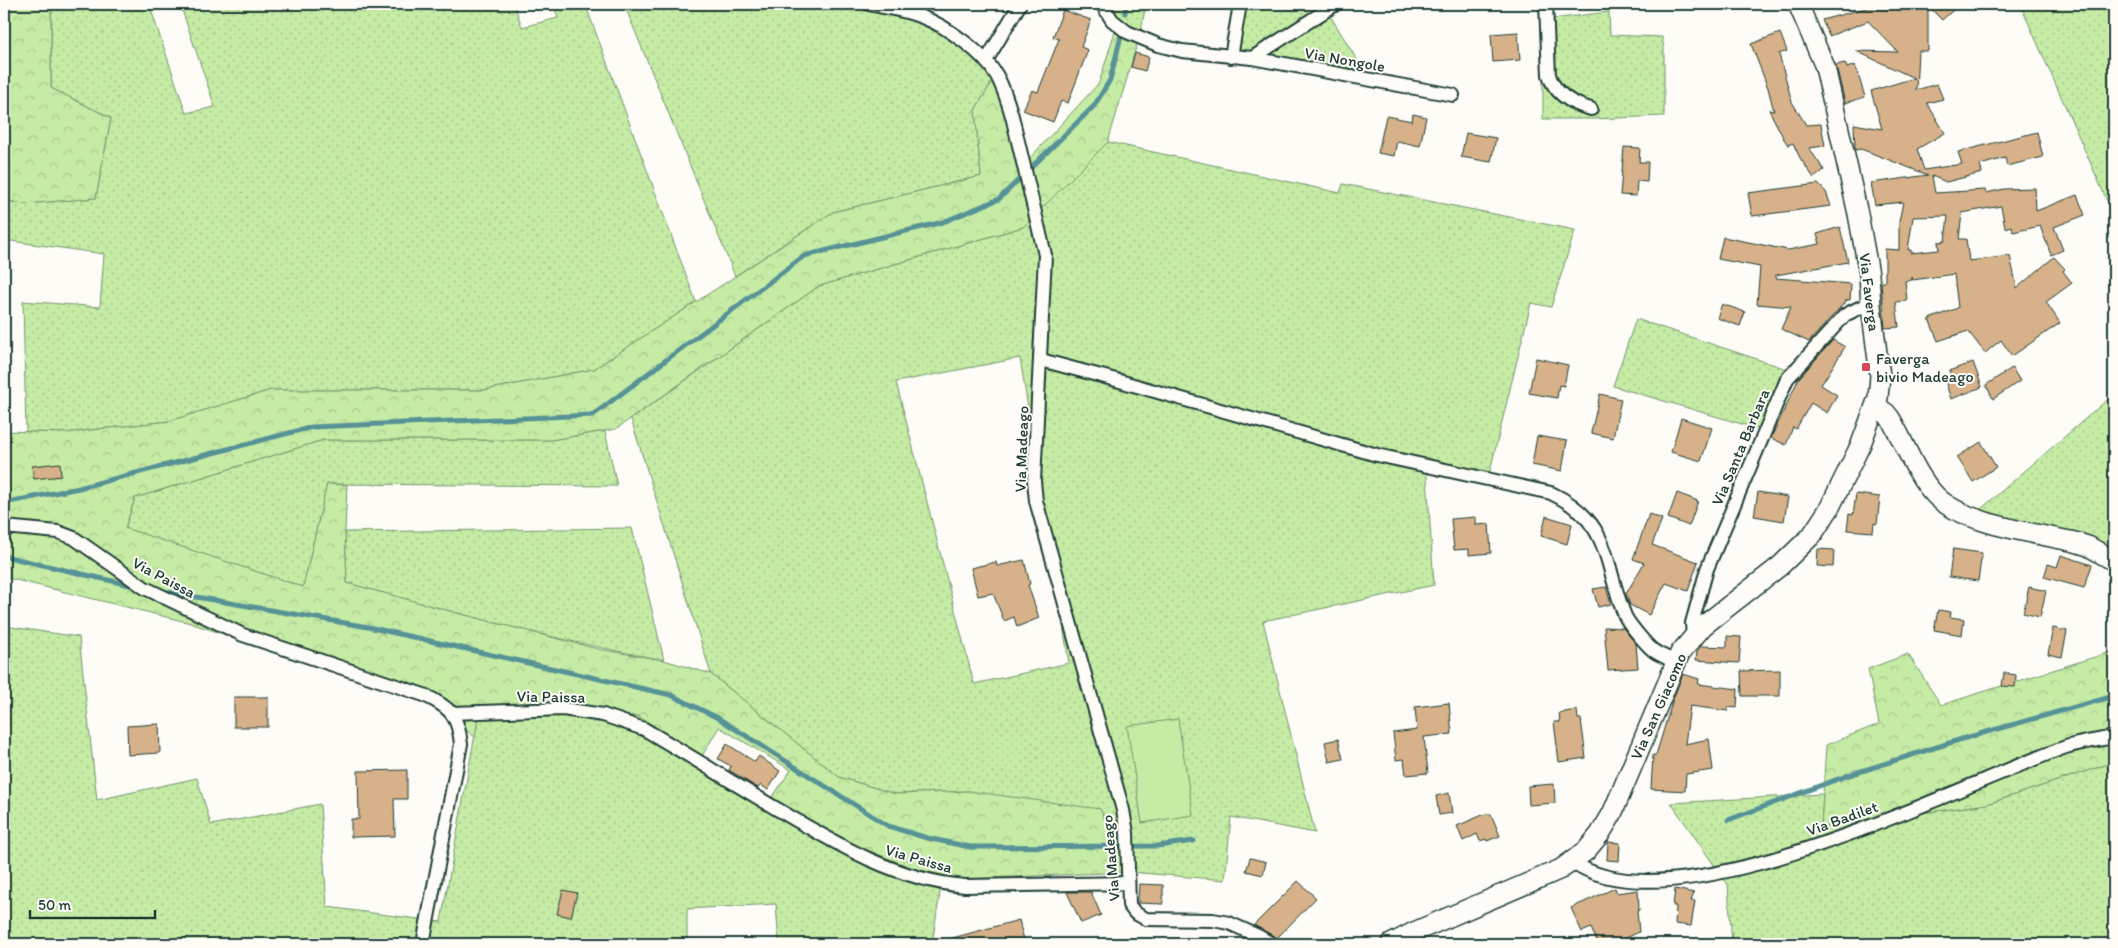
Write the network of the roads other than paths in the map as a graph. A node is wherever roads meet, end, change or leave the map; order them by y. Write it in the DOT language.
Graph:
graph roads {
  1 [pos="869,4"];
  2 [pos="1020,4"];
  3 [pos="1102,4"];
  4 [pos="1240,4"];
  5 [pos="1336,4"];
  6 [pos="1546,4"];
  7 [pos="1798,4"];
  8 [pos="1231,57"];
  9 [pos="1252,58"];
  10 [pos="986,62"];
  11 [pos="1453,95"];
  12 [pos="1591,109"];
  13 [pos="1871,306"];
  14 [pos="1041,360"];
  15 [pos="1876,407"];
  16 [pos="4,527"];
  17 [pos="2114,561"];
  18 [pos="1693,637"];
  19 [pos="1674,662"];
  20 [pos="452,713"];
  21 [pos="2114,736"];
  22 [pos="1573,862"];
  23 [pos="1128,883"];
  24 [pos="424,944"];
  25 [pos="1272,944"];
  26 [pos="1391,944"];
  1 -- 10 [label="street, Via Madeago"];
  2 -- 10 [label="street"];
  3 -- 8 [label="street, Via Nongole"];
  4 -- 8 [label="street"];
  5 -- 9 [label="street"];
  6 -- 12 [label="street"];
  7 -- 13 [label="street, Via Faverga"];
  8 -- 9 [label="street, Via Nongole"];
  9 -- 11 [label="street, Via Nongole"];
  10 -- 14 [label="street, Via Madeago"];
  13 -- 15 [label="street, Via Faverga"];
  13 -- 18 [label="street, Via Santa Barbara"];
  14 -- 19 [label="street"];
  14 -- 23 [label="street, Via Madeago"];
  15 -- 17 [label="street"];
  15 -- 18 [label="street, Via San Giacomo"];
  16 -- 20 [label="street, Via Paissa"];
  18 -- 19 [label="street, Via San Giacomo"];
  19 -- 22 [label="street, Via San Giacomo"];
  20 -- 23 [label="street, Via Paissa"];
  20 -- 24 [label="street"];
  21 -- 22 [label="street, Via Badilet"];
  22 -- 26 [label="street, Via San Giacomo"];
  23 -- 25 [label="street, Via Madeago"];
}
